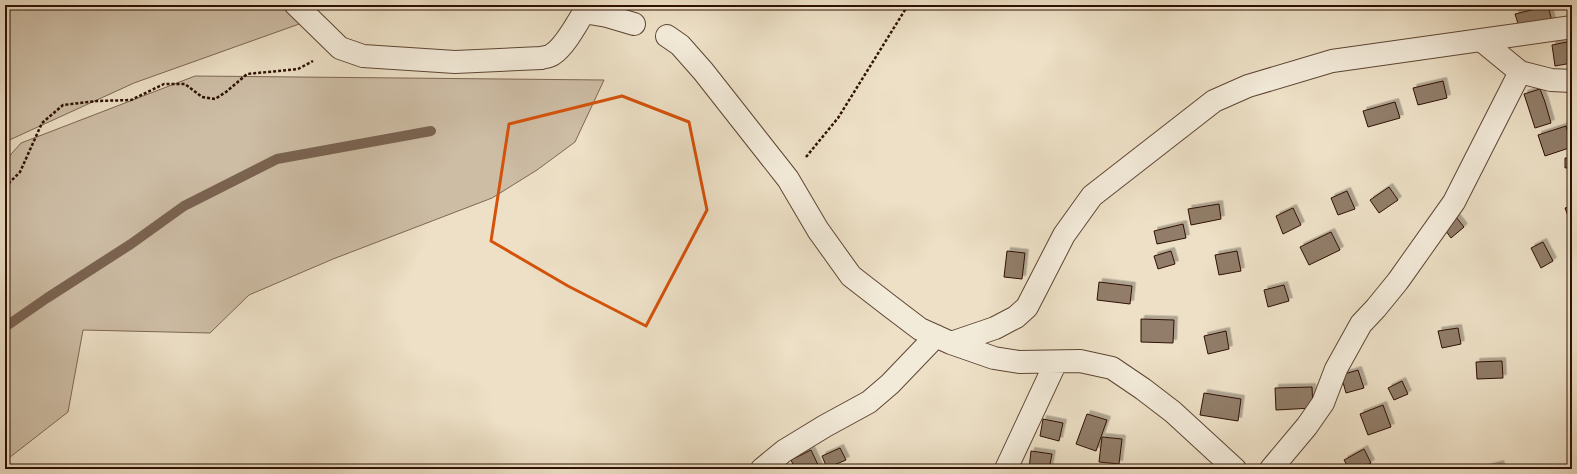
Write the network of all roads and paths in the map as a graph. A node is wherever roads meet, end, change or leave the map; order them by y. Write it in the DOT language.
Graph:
graph roads {
  1 [pos="296,5"];
  2 [pos="908,5"];
  3 [pos="634,24"];
  4 [pos="1572,27"];
  5 [pos="667,36"];
  6 [pos="1481,40"];
  7 [pos="340,48"];
  8 [pos="1520,72"];
  9 [pos="1572,81"];
  10 [pos="788,179"];
  11 [pos="5,187"];
  12 [pos="944,340"];
  13 [pos="1056,362"];
  14 [pos="762,469"];
  15 [pos="1006,469"];
  16 [pos="1235,469"];
  17 [pos="1270,469"];
  1 -- 7 [label="street"];
  2 -- 10 [label="path"];
  3 -- 7 [label="street"];
  4 -- 6 [label="street"];
  5 -- 10 [label="street"];
  6 -- 8 [label="street"];
  6 -- 12 [label="street"];
  7 -- 11 [label="path"];
  8 -- 9 [label="street"];
  8 -- 17 [label="street"];
  10 -- 12 [label="street"];
  12 -- 13 [label="street"];
  12 -- 14 [label="street"];
  13 -- 15 [label="street"];
  13 -- 16 [label="street"];
}
